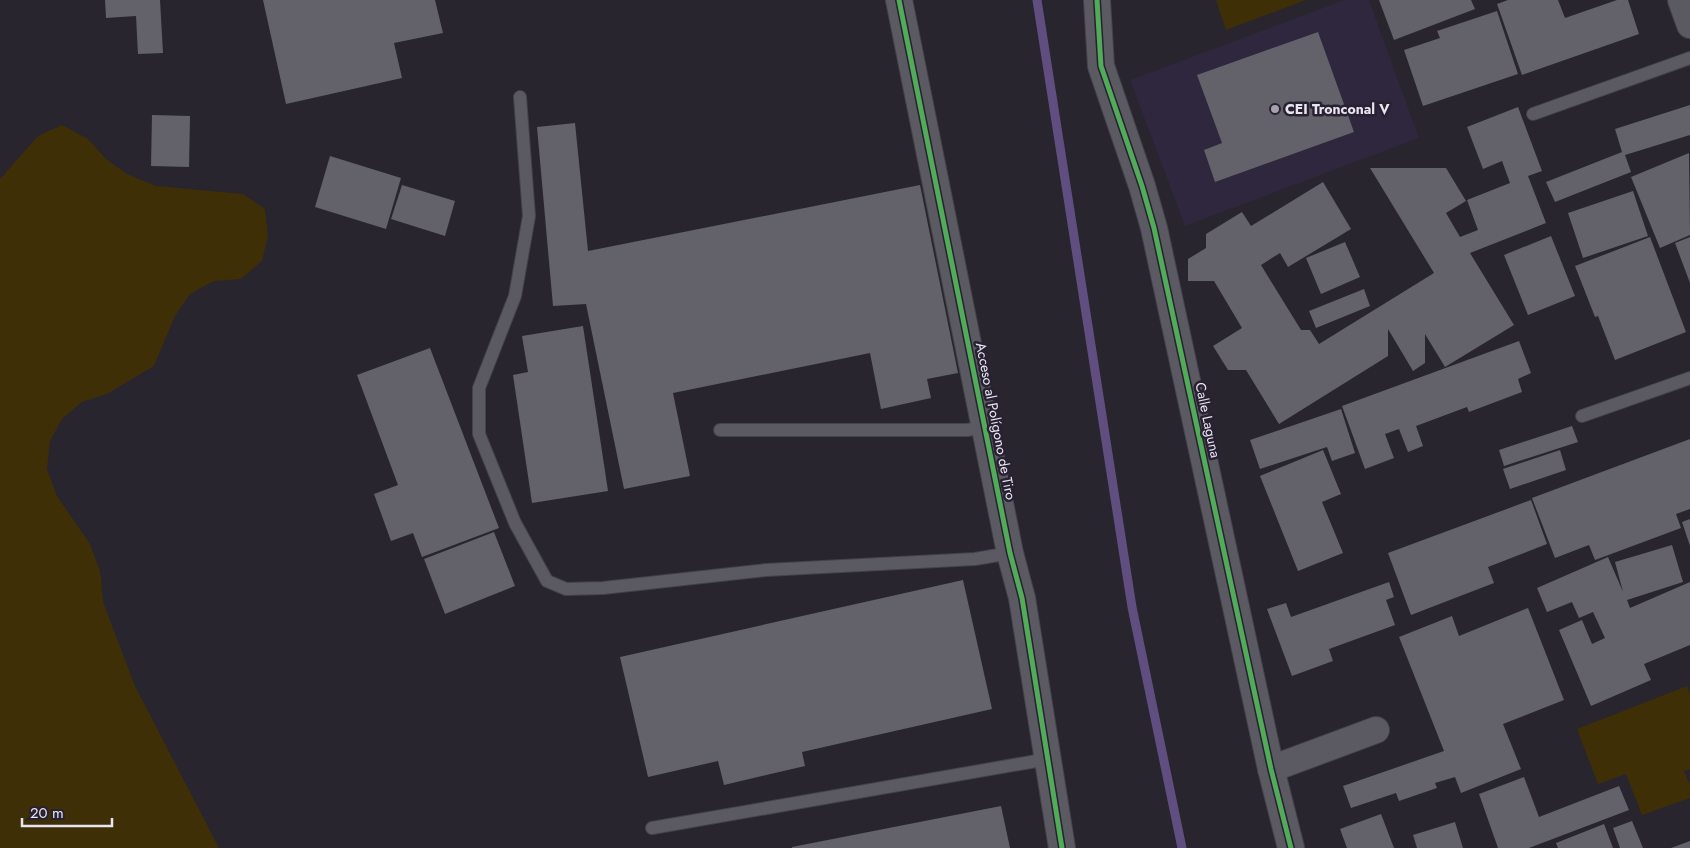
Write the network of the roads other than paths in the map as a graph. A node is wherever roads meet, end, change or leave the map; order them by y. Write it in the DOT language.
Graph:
graph roads {
  1 [pos="900,0"];
  2 [pos="1097,0"];
  3 [pos="1681,0"];
  4 [pos="1690,25"];
  5 [pos="1690,58"];
  6 [pos="520,97"];
  7 [pos="1533,114"];
  8 [pos="1690,378"];
  9 [pos="1582,416"];
  10 [pos="986,427"];
  11 [pos="720,430"];
  12 [pos="1010,553"];
  13 [pos="1376,730"];
  14 [pos="1048,758"];
  15 [pos="1271,769"];
  16 [pos="652,828"];
  17 [pos="1062,848"];
  18 [pos="1291,848"];
  1 -- 10 [label="street, Acceso al Polígono de Tiro"];
  2 -- 15 [label="street, Calle Laguna"];
  3 -- 4 [label="street"];
  5 -- 7 [label="lane"];
  6 -- 12 [label="lane"];
  8 -- 9 [label="lane"];
  10 -- 11 [label="lane"];
  10 -- 12 [label="street, Acceso al Polígono de Tiro"];
  12 -- 14 [label="street, Acceso al Polígono de Tiro"];
  13 -- 15 [label="street"];
  14 -- 16 [label="lane"];
  14 -- 17 [label="street, Acceso al Polígono de Tiro"];
  15 -- 18 [label="street, Calle Laguna"];
}
